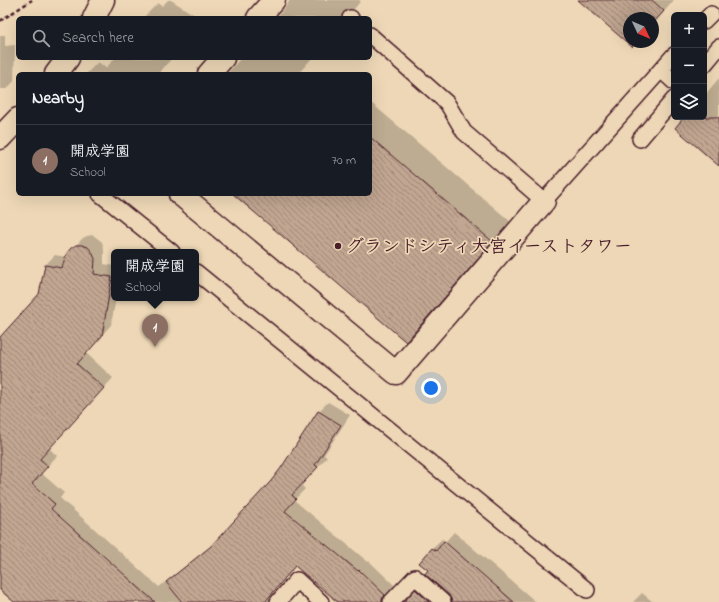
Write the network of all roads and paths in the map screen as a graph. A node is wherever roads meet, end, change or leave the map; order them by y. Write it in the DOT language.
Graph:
graph roads {
  1 [pos="32,0"];
  2 [pos="103,0"];
  3 [pos="274,0"];
  4 [pos="95,16"];
  5 [pos="260,16"];
  6 [pos="0,21"];
  7 [pos="372,37"];
  8 [pos="719,47"];
  9 [pos="671,58"];
  10 [pos="66,60"];
  11 [pos="221,60"];
  12 [pos="707,61"];
  13 [pos="661,70"];
  14 [pos="58,72"];
  15 [pos="211,72"];
  16 [pos="671,79"];
  17 [pos="671,103"];
  18 [pos="640,139"];
  19 [pos="102,196"];
  20 [pos="182,196"];
  21 [pos="544,201"];
  22 [pos="168,249"];
  23 [pos="199,274"];
  24 [pos="587,590"];
  25 [pos="278,602"];
  26 [pos="321,602"];
  27 [pos="391,602"];
  28 [pos="443,602"];
  1 -- 6 [label="path"];
  2 -- 4 [label="street"];
  3 -- 5 [label="street"];
  7 -- 21 [label="lane"];
  8 -- 12 [label="lane"];
  9 -- 13 [label="lane"];
  10 -- 14 [label="street"];
  11 -- 15 [label="street"];
  13 -- 16 [label="lane"];
  13 -- 21 [label="lane"];
  17 -- 18 [label="lane"];
  19 -- 22 [label="lane"];
  20 -- 21 [label="street"];
  23 -- 24 [label="lane"];
  25 -- 26 [label="lane"];
  27 -- 28 [label="lane"];
}
